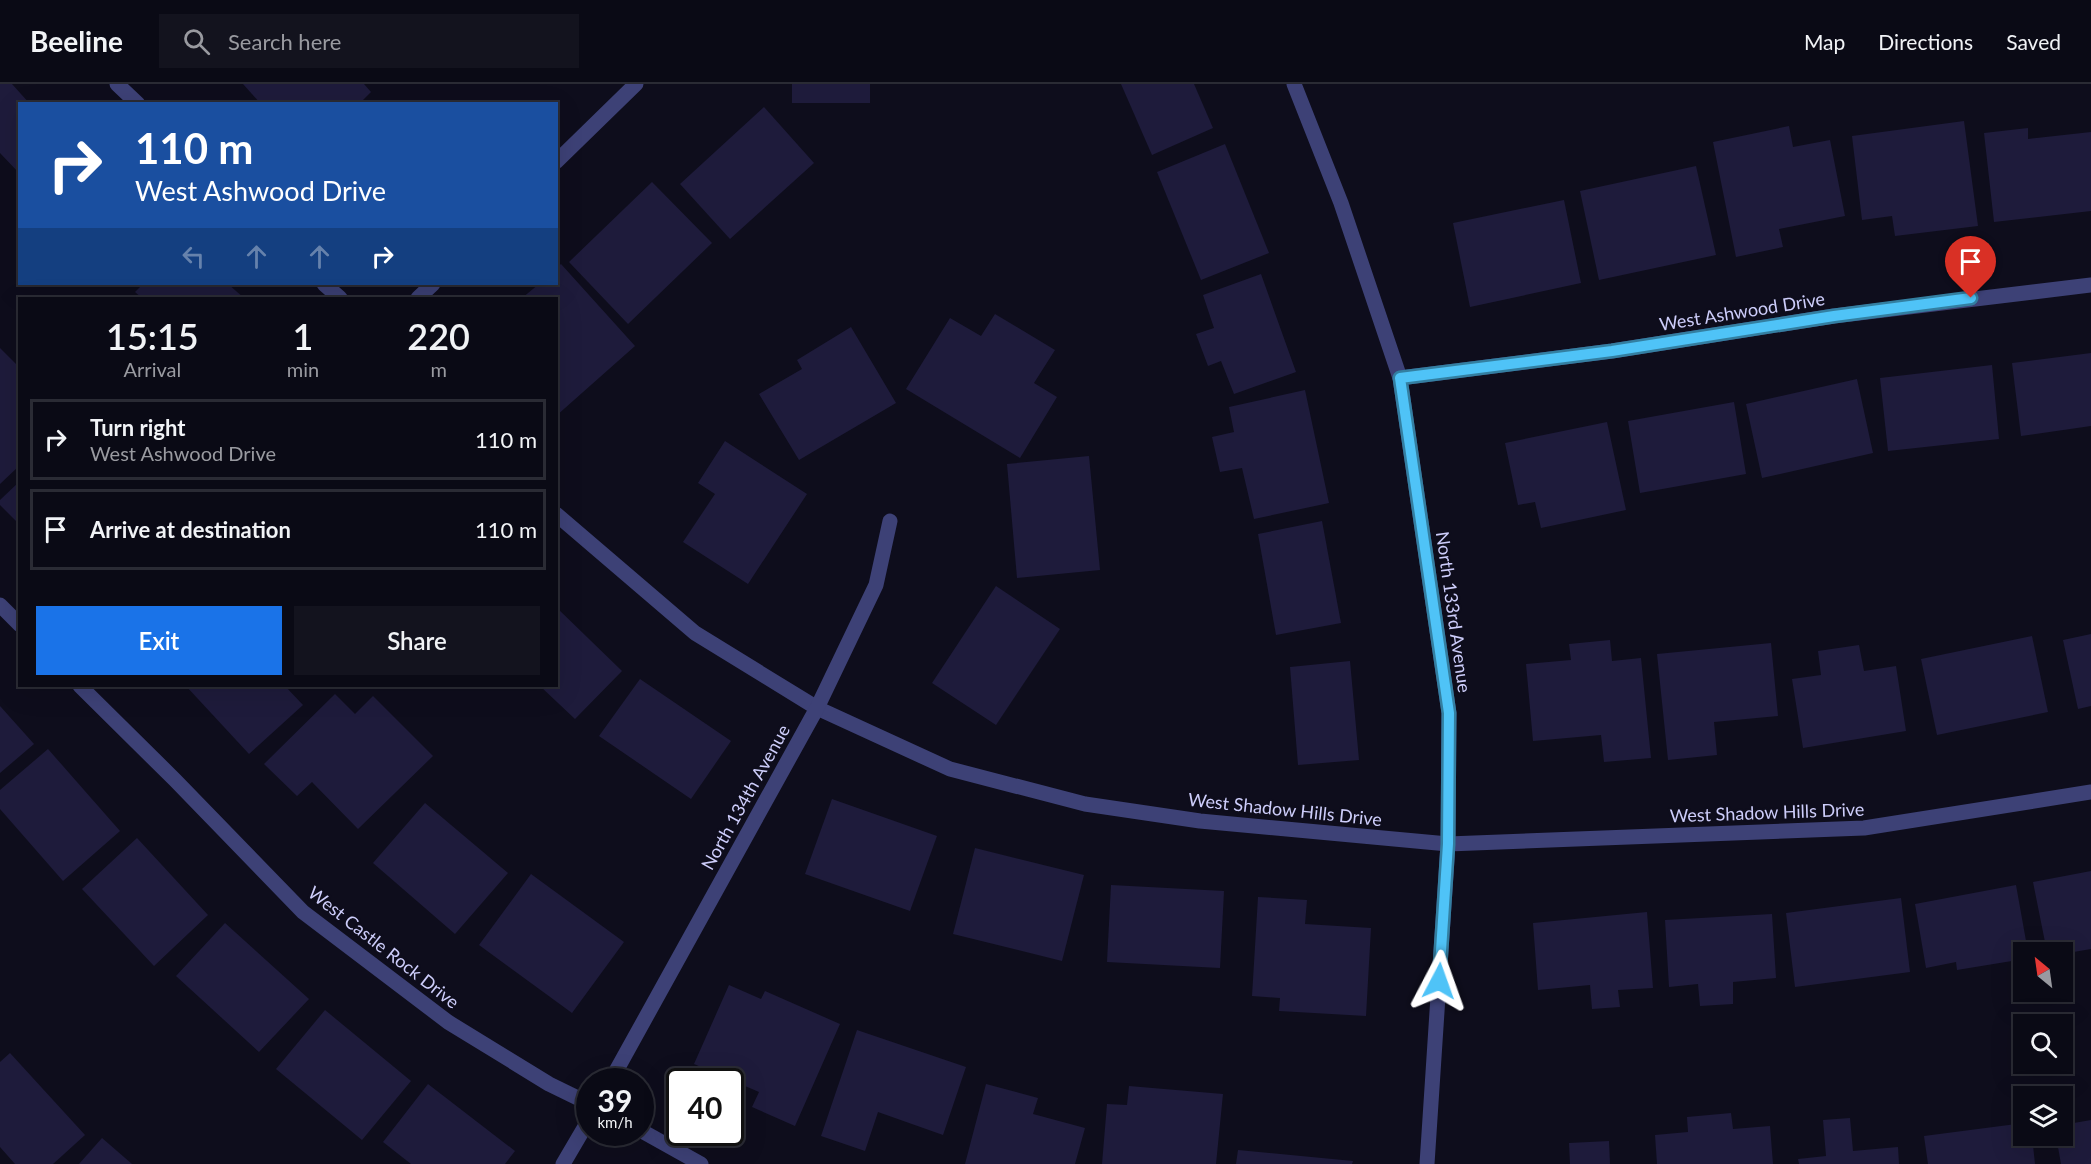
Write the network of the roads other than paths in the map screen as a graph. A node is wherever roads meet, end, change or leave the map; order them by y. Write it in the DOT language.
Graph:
graph roads {
  1 [pos="117,84"];
  2 [pos="636,84"];
  3 [pos="1294,84"];
  4 [pos="136,102"];
  5 [pos="558,160"];
  6 [pos="325,285"];
  7 [pos="432,285"];
  8 [pos="2091,285"];
  9 [pos="339,297"];
  10 [pos="419,297"];
  11 [pos="1400,378"];
  12 [pos="558,516"];
  13 [pos="890,521"];
  14 [pos="0,605"];
  15 [pos="18,623"];
  16 [pos="81,687"];
  17 [pos="817,708"];
  18 [pos="2091,792"];
  19 [pos="1448,844"];
  20 [pos="618,1068"];
  21 [pos="576,1097"];
  22 [pos="654,1138"];
  23 [pos="576,1142"];
  24 [pos="563,1164"];
  25 [pos="701,1164"];
  26 [pos="1427,1164"];
  1 -- 4 [label="street"];
  2 -- 5 [label="street"];
  3 -- 11 [label="street, North 133rd Avenue"];
  6 -- 9 [label="street"];
  7 -- 10 [label="street"];
  8 -- 11 [label="street, West Ashwood Drive"];
  11 -- 19 [label="street, North 133rd Avenue"];
  12 -- 17 [label="street, West Shadow Hills Drive"];
  13 -- 17 [label="street, North 134th Avenue"];
  14 -- 15 [label="street"];
  16 -- 21 [label="street, West Castle Rock Drive"];
  17 -- 19 [label="street, West Shadow Hills Drive"];
  17 -- 20 [label="street, North 134th Avenue"];
  18 -- 19 [label="street, West Shadow Hills Drive"];
  19 -- 26 [label="street, North 133rd Avenue"];
  22 -- 25 [label="street"];
  23 -- 24 [label="street"];
}
